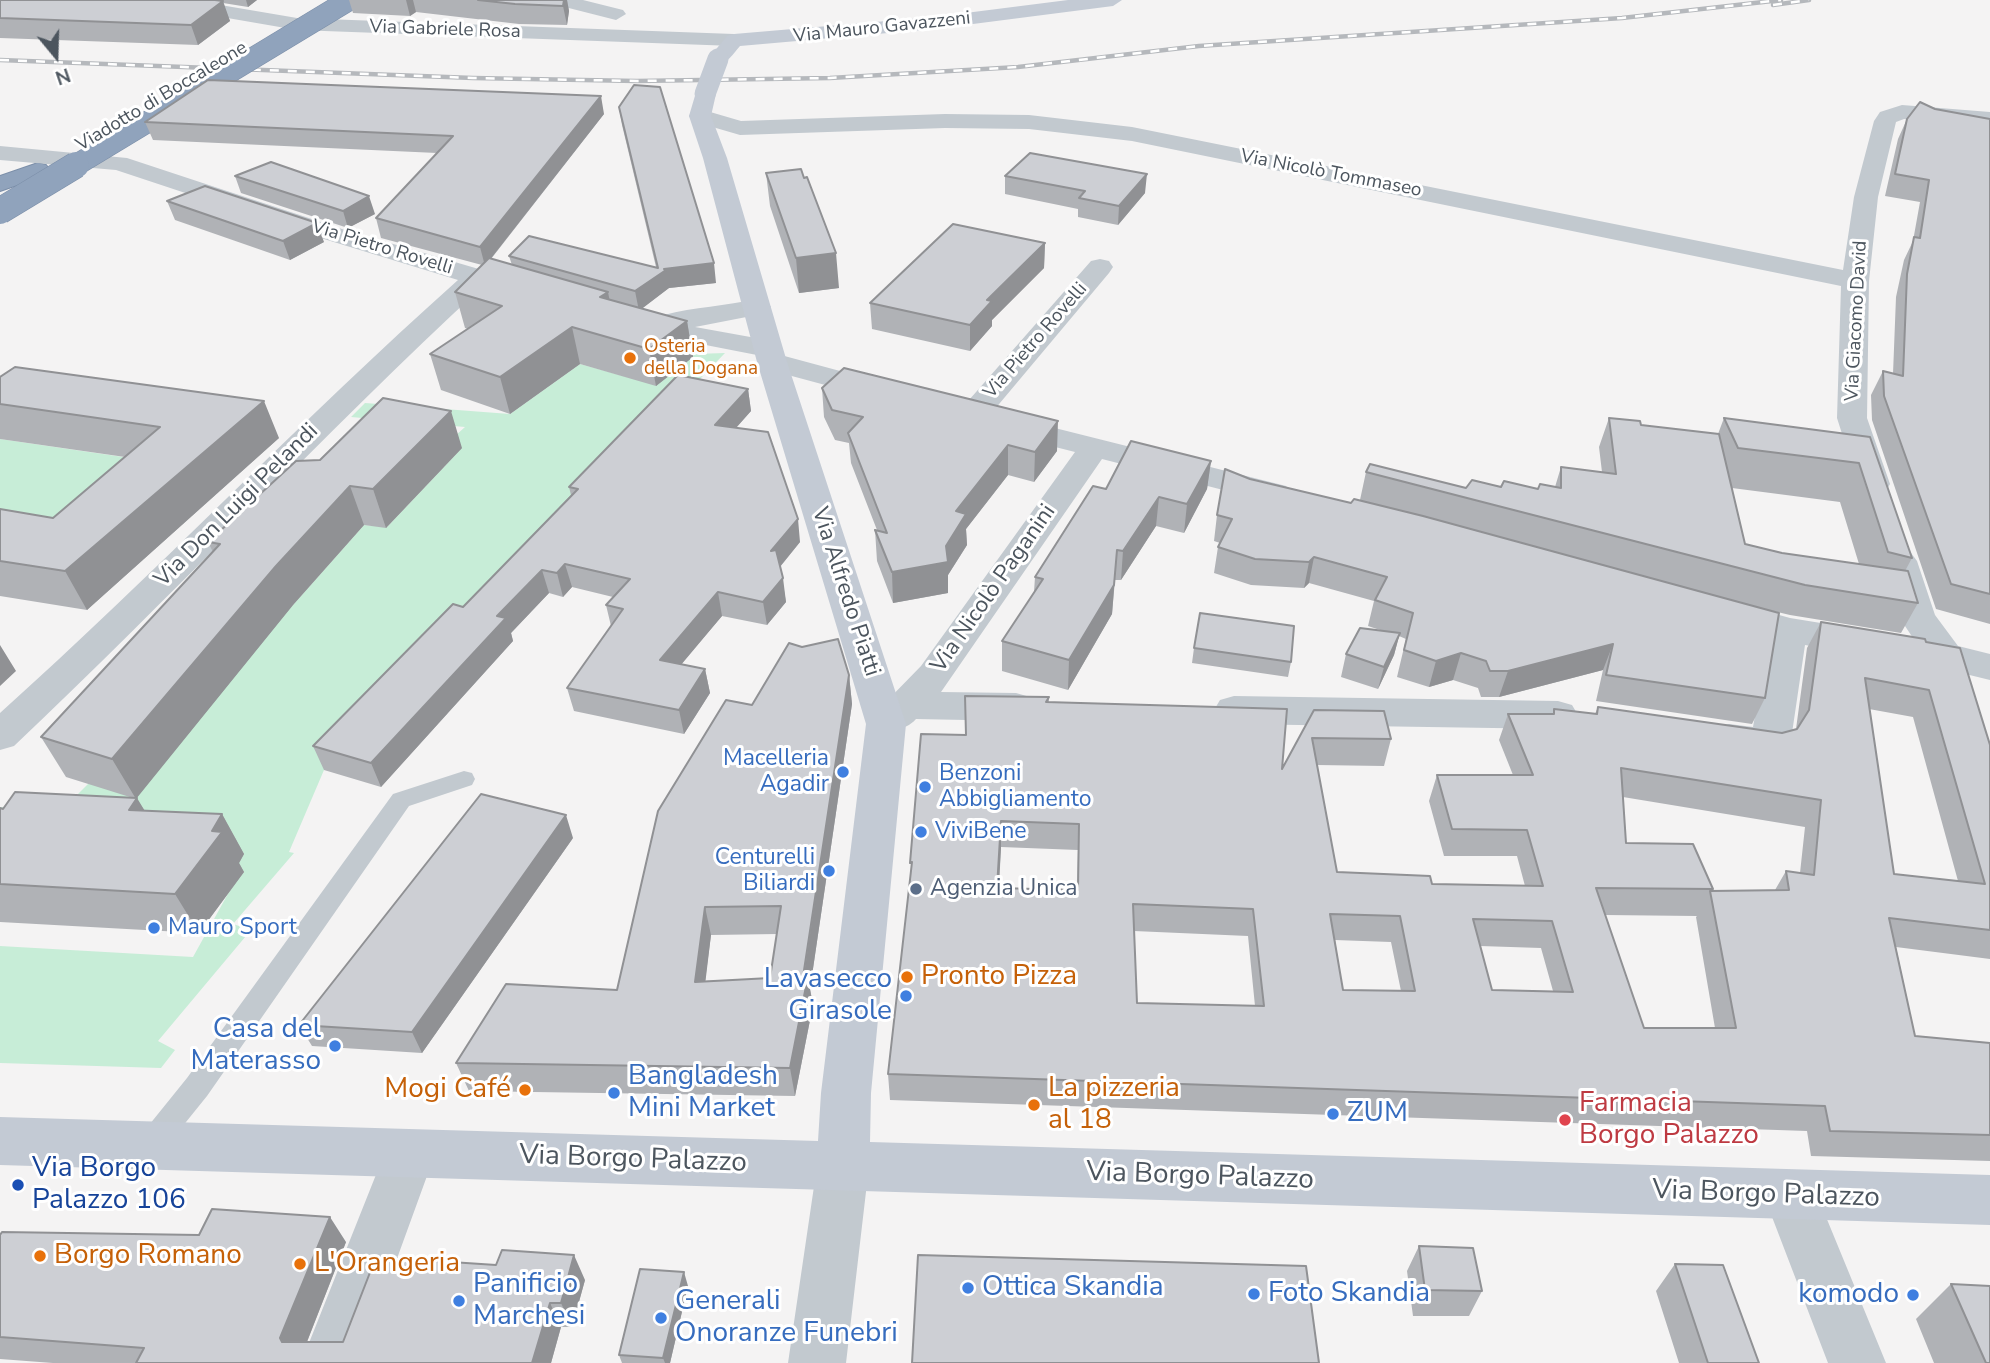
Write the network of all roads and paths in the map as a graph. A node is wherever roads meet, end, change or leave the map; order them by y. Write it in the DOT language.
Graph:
graph roads {
  1 [pos="158,0"];
  2 [pos="324,0"];
  3 [pos="337,0"];
  4 [pos="349,0"];
  5 [pos="559,0"];
  6 [pos="1113,0"];
  7 [pos="1085,2"];
  8 [pos="616,14"];
  9 [pos="298,24"];
  10 [pos="734,40"];
  11 [pos="702,105"];
  12 [pos="1990,120"];
  13 [pos="800,128"];
  14 [pos="0,153"];
  15 [pos="715,158"];
  16 [pos="70,162"];
  17 [pos="38,170"];
  18 [pos="0,184"];
  19 [pos="0,195"];
  20 [pos="0,206"];
  21 [pos="0,211"];
  22 [pos="0,226"];
  23 [pos="1100,267"];
  24 [pos="477,277"];
  25 [pos="1855,281"];
  26 [pos="540,295"];
  27 [pos="757,307"];
  28 [pos="770,355"];
  29 [pos="907,398"];
  30 [pos="1094,448"];
  31 [pos="1309,501"];
  32 [pos="1696,604"];
  33 [pos="1789,630"];
  34 [pos="1945,656"];
  35 [pos="1990,667"];
  36 [pos="1047,707"];
  37 [pos="1200,709"];
  38 [pos="898,715"];
  39 [pos="1587,717"];
  40 [pos="1691,733"];
  41 [pos="0,736"];
  42 [pos="464,779"];
  43 [pos="0,1141"];
  44 [pos="150,1146"];
  45 [pos="409,1154"];
  46 [pos="842,1166"];
  47 [pos="1791,1196"];
  48 [pos="1990,1200"];
  49 [pos="330,1363"];
  50 [pos="817,1363"];
  51 [pos="1857,1363"];
  1 -- 9 [label="street, Via Gabriele Rosa"];
  2 -- 17 [label="highway, Viadotto di Boccaleone"];
  3 -- 9 [label="street"];
  4 -- 16 [label="highway, Viadotto di Boccaleone, bridge"];
  5 -- 8 [label="street"];
  6 -- 7 [label="street, Via Mauro Gavazzeni"];
  7 -- 10 [label="street, Via Mauro Gavazzeni"];
  9 -- 10 [label="street, Via Gabriele Rosa"];
  10 -- 11 [label="street, bridge"];
  11 -- 13 [label="street, Via Nicolò Tommaseo"];
  11 -- 15 [label="street, Via Alfredo Piatti"];
  12 -- 25 [label="street, Via Giacomo David"];
  13 -- 15 [label="street, Via Nicolò Tommaseo"];
  13 -- 25 [label="street, Via Nicolò Tommaseo"];
  14 -- 16 [label="street, Via Pietro Rovelli"];
  15 -- 27 [label="street, Via Alfredo Piatti"];
  16 -- 19 [label="street"];
  16 -- 20 [label="street"];
  16 -- 21 [label="highway, Viadotto di Boccaleone, bridge"];
  16 -- 22 [label="highway, bridge"];
  16 -- 24 [label="street, Via Pietro Rovelli"];
  17 -- 18 [label="highway"];
  17 -- 19 [label="highway, Viadotto di Boccaleone"];
  23 -- 30 [label="street, Via Pietro Rovelli"];
  24 -- 26 [label="street, Via Pietro Rovelli"];
  24 -- 41 [label="street, Via Don Luigi Pelandi"];
  25 -- 34 [label="street, Via Giacomo David"];
  27 -- 28 [label="street, Via Alfredo Piatti"];
  27 -- 28 [label="street"];
  28 -- 29 [label="street"];
  28 -- 38 [label="street, Via Alfredo Piatti"];
  30 -- 31 [label="street, Via Pietro Rovelli"];
  30 -- 38 [label="street, Via Nicolò Paganini"];
  32 -- 33 [label="street"];
  33 -- 34 [label="street"];
  33 -- 40 [label="street"];
  34 -- 35 [label="street"];
  36 -- 38 [label="street"];
  37 -- 39 [label="street"];
  38 -- 46 [label="street, Via Alfredo Piatti"];
  42 -- 44 [label="lane"];
  43 -- 44 [label="street, Via Borgo Palazzo"];
  44 -- 45 [label="street, Via Borgo Palazzo"];
  45 -- 46 [label="street, Via Borgo Palazzo"];
  45 -- 49 [label="street"];
  46 -- 47 [label="street, Via Borgo Palazzo"];
  46 -- 50 [label="street"];
  47 -- 48 [label="street, Via Borgo Palazzo"];
  47 -- 51 [label="street"];
}
